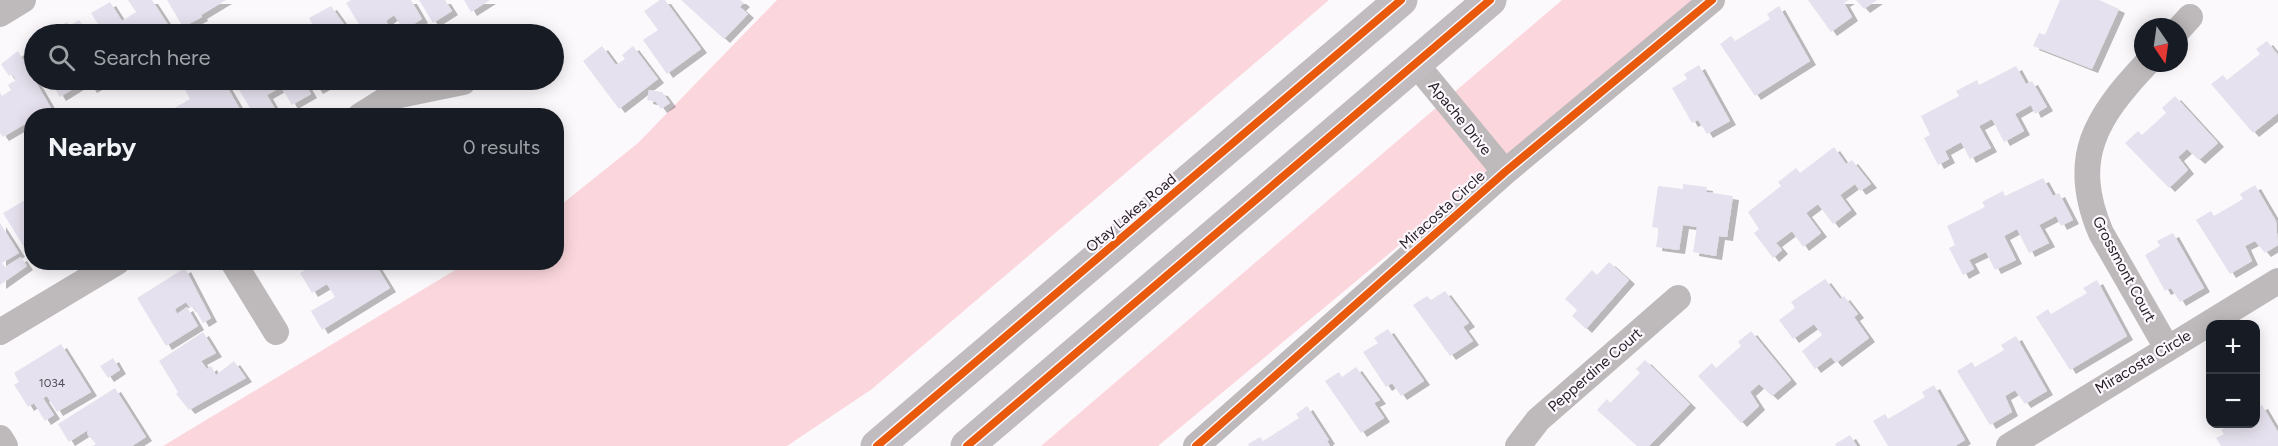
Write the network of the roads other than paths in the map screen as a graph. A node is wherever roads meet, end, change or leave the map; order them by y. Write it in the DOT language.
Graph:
graph roads {
  1 [pos="23,0"];
  2 [pos="1401,0"];
  3 [pos="1490,0"];
  4 [pos="1712,0"];
  5 [pos="0,14"];
  6 [pos="1416,63"];
  7 [pos="2139,72"];
  8 [pos="424,90"];
  9 [pos="373,108"];
  10 [pos="1505,172"];
  11 [pos="104,270"];
  12 [pos="238,270"];
  13 [pos="2278,281"];
  14 [pos="1678,298"];
  15 [pos="0,332"];
  16 [pos="276,332"];
  17 [pos="2167,348"];
  18 [pos="0,438"];
  19 [pos="5,446"];
  20 [pos="877,446"];
  21 [pos="967,446"];
  22 [pos="1196,446"];
  23 [pos="1518,446"];
  24 [pos="2009,446"];
  1 -- 5 [label="street"];
  2 -- 20 [label="main road, Otay Lakes Road"];
  3 -- 6 [label="main road"];
  4 -- 10 [label="street, Miracosta Circle"];
  6 -- 10 [label="street, Apache Drive"];
  6 -- 21 [label="main road"];
  7 -- 17 [label="street, Grossmont Court"];
  8 -- 9 [label="street"];
  10 -- 22 [label="street, Miracosta Circle"];
  11 -- 15 [label="street"];
  12 -- 16 [label="street"];
  13 -- 17 [label="street, Miracosta Circle"];
  14 -- 23 [label="street, Pepperdine Court"];
  17 -- 24 [label="street, Miracosta Circle"];
  18 -- 19 [label="street"];
}
